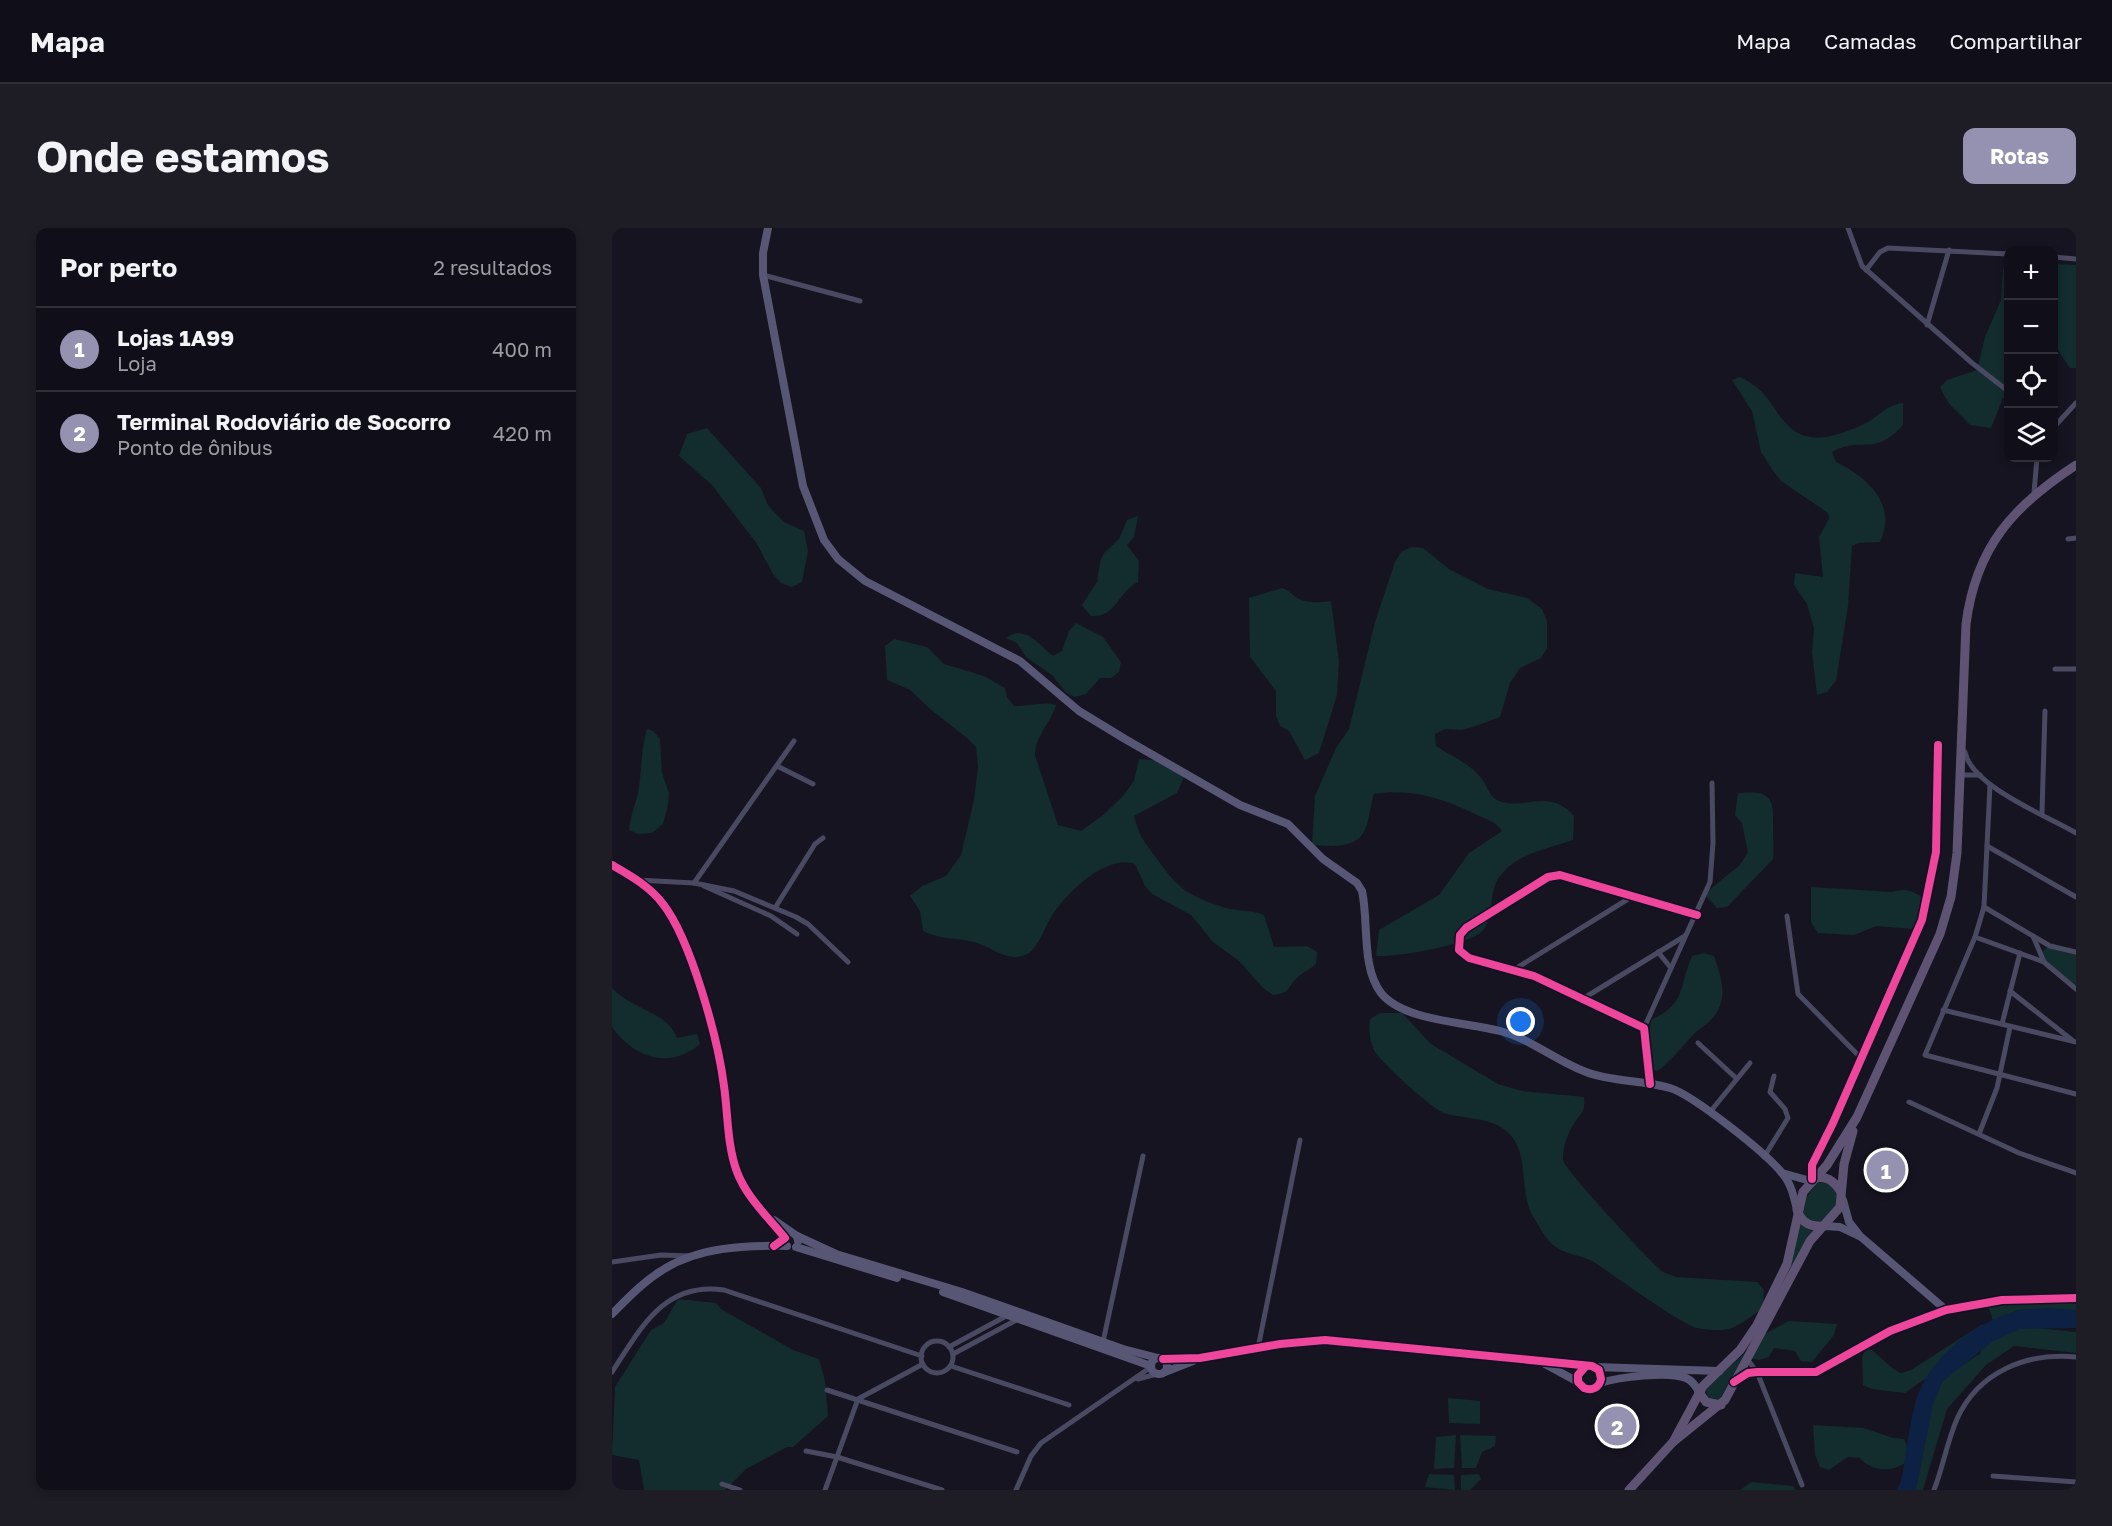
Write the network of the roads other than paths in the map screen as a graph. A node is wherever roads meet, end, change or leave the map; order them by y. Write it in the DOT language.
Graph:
graph roads {
  1 [pos="768,228"];
  2 [pos="1848,228"];
  3 [pos="1949,250"];
  4 [pos="2004,254"];
  5 [pos="2058,257"];
  6 [pos="2076,259"];
  7 [pos="1866,270"];
  8 [pos="763,275"];
  9 [pos="860,301"];
  10 [pos="1927,325"];
  11 [pos="2004,388"];
  12 [pos="2076,403"];
  13 [pos="2058,423"];
  14 [pos="2037,462"];
  15 [pos="2076,465"];
  16 [pos="2034,493"];
  17 [pos="2076,538"];
  18 [pos="2068,539"];
  19 [pos="2055,669"];
  20 [pos="2076,669"];
  21 [pos="2045,711"];
  22 [pos="794,741"];
  23 [pos="1963,741"];
  24 [pos="1938,746"];
  25 [pos="777,766"];
  26 [pos="1961,775"];
  27 [pos="1980,775"];
  28 [pos="1712,783"];
  29 [pos="813,784"];
  30 [pos="1990,785"];
  31 [pos="2042,813"];
  32 [pos="2076,833"];
  33 [pos="823,838"];
  34 [pos="1987,846"];
  35 [pos="612,865"];
  36 [pos="637,880"];
  37 [pos="697,883"];
  38 [pos="1633,896"];
  39 [pos="2076,897"];
  40 [pos="1984,907"];
  41 [pos="775,908"];
  42 [pos="1697,915"];
  43 [pos="1787,916"];
  44 [pos="797,934"];
  45 [pos="1687,935"];
  46 [pos="2033,936"];
  47 [pos="1975,938"];
  48 [pos="1658,952"];
  49 [pos="2076,952"];
  50 [pos="2020,953"];
  51 [pos="848,962"];
  52 [pos="2044,962"];
  53 [pos="1671,968"];
  54 [pos="1515,969"];
  55 [pos="2076,989"];
  56 [pos="2010,992"];
  57 [pos="1584,998"];
  58 [pos="1943,1010"];
  59 [pos="2002,1024"];
  60 [pos="2010,1027"];
  61 [pos="1644,1028"];
  62 [pos="2075,1042"];
  63 [pos="1698,1043"];
  64 [pos="1860,1057"];
  65 [pos="1750,1063"];
  66 [pos="2001,1075"];
  67 [pos="1774,1076"];
  68 [pos="1736,1078"];
  69 [pos="1650,1083"];
  70 [pos="2076,1094"];
  71 [pos="1909,1102"];
  72 [pos="1710,1112"];
  73 [pos="1857,1117"];
  74 [pos="1979,1134"];
  75 [pos="1300,1140"];
  76 [pos="1143,1156"];
  77 [pos="1764,1156"];
  78 [pos="1782,1173"];
  79 [pos="2076,1173"];
  80 [pos="1812,1179"];
  81 [pos="1842,1192"];
  82 [pos="1797,1210"];
  83 [pos="1825,1226"];
  84 [pos="1860,1236"];
  85 [pos="791,1240"];
  86 [pos="693,1256"];
  87 [pos="612,1262"];
  88 [pos="2076,1298"];
  89 [pos="1946,1310"];
  90 [pos="612,1314"];
  91 [pos="1017,1315"];
  92 [pos="967,1337"];
  93 [pos="1103,1342"];
  94 [pos="970,1344"];
  95 [pos="949,1347"];
  96 [pos="1258,1348"];
  97 [pos="953,1354"];
  98 [pos="922,1356"];
  99 [pos="1747,1357"];
  100 [pos="2076,1357"];
  101 [pos="1200,1358"];
  102 [pos="1161,1359"];
  103 [pos="1541,1362"];
  104 [pos="923,1364"];
  105 [pos="951,1366"];
  106 [pos="1151,1367"];
  107 [pos="1585,1367"];
  108 [pos="1595,1367"];
  109 [pos="1719,1371"];
  110 [pos="612,1372"];
  111 [pos="1757,1372"];
  112 [pos="1161,1373"];
  113 [pos="1134,1380"];
  114 [pos="1578,1382"];
  115 [pos="1734,1382"];
  116 [pos="1600,1383"];
  117 [pos="827,1390"];
  118 [pos="1699,1392"];
  119 [pos="858,1399"];
  120 [pos="1069,1405"];
  121 [pos="1721,1405"];
  122 [pos="1673,1442"];
  123 [pos="806,1451"];
  124 [pos="1017,1452"];
  125 [pos="837,1457"];
  126 [pos="1994,1476"];
  127 [pos="2076,1482"];
  128 [pos="722,1484"];
  129 [pos="1802,1485"];
  130 [pos="740,1490"];
  131 [pos="825,1490"];
  132 [pos="942,1490"];
  133 [pos="1014,1490"];
  134 [pos="1629,1490"];
  135 [pos="1934,1490"];
  1 -- 8 [label="street"];
  2 -- 7 [label="street"];
  3 -- 4 [label="street"];
  3 -- 7 [label="street"];
  3 -- 10 [label="street"];
  5 -- 6 [label="street"];
  7 -- 10 [label="street"];
  8 -- 9 [label="street"];
  8 -- 69 [label="street"];
  10 -- 11 [label="street"];
  12 -- 13 [label="street"];
  14 -- 16 [label="street"];
  15 -- 16 [label="main road"];
  16 -- 23 [label="main road"];
  17 -- 18 [label="street"];
  19 -- 20 [label="street"];
  21 -- 31 [label="street"];
  22 -- 25 [label="street"];
  23 -- 26 [label="main road"];
  23 -- 27 [label="street"];
  24 -- 64 [label="street"];
  25 -- 29 [label="street"];
  25 -- 37 [label="street"];
  26 -- 27 [label="street"];
  26 -- 73 [label="main road"];
  27 -- 30 [label="street"];
  28 -- 42 [label="street"];
  30 -- 31 [label="street"];
  30 -- 34 [label="street"];
  31 -- 32 [label="street"];
  33 -- 41 [label="street"];
  34 -- 39 [label="street"];
  34 -- 40 [label="street"];
  35 -- 36 [label="street"];
  36 -- 37 [label="street"];
  36 -- 85 [label="street"];
  37 -- 41 [label="street"];
  37 -- 44 [label="street"];
  38 -- 42 [label="street"];
  38 -- 54 [label="street"];
  38 -- 54 [label="street"];
  40 -- 46 [label="street"];
  40 -- 47 [label="street"];
  41 -- 51 [label="street"];
  42 -- 45 [label="street"];
  43 -- 64 [label="street"];
  45 -- 48 [label="street"];
  45 -- 53 [label="street"];
  46 -- 49 [label="street"];
  46 -- 52 [label="street"];
  47 -- 50 [label="street"];
  47 -- 58 [label="street"];
  48 -- 53 [label="street"];
  48 -- 57 [label="street"];
  50 -- 52 [label="street"];
  50 -- 56 [label="street"];
  52 -- 55 [label="street"];
  53 -- 61 [label="street"];
  54 -- 57 [label="street"];
  56 -- 59 [label="street"];
  56 -- 62 [label="street"];
  57 -- 61 [label="street"];
  58 -- 59 [label="street"];
  58 -- 66 [label="street"];
  59 -- 60 [label="street"];
  60 -- 62 [label="street"];
  60 -- 66 [label="street"];
  61 -- 69 [label="street"];
  63 -- 68 [label="street"];
  64 -- 80 [label="street"];
  65 -- 68 [label="street"];
  66 -- 70 [label="street"];
  66 -- 74 [label="street"];
  67 -- 77 [label="street"];
  68 -- 72 [label="street"];
  69 -- 72 [label="street"];
  71 -- 74 [label="street"];
  72 -- 77 [label="street"];
  73 -- 80 [label="main road"];
  73 -- 81 [label="main road"];
  74 -- 79 [label="street"];
  75 -- 96 [label="street"];
  76 -- 93 [label="street"];
  77 -- 78 [label="street"];
  78 -- 80 [label="street"];
  78 -- 82 [label="street"];
  80 -- 81 [label="main road"];
  80 -- 82 [label="main road"];
  81 -- 83 [label="main road"];
  81 -- 84 [label="street"];
  82 -- 83 [label="main road"];
  82 -- 109 [label="main road"];
  83 -- 84 [label="street"];
  83 -- 99 [label="main road"];
  84 -- 89 [label="street"];
  85 -- 86 [label="street"];
  85 -- 91 [label="street"];
  86 -- 87 [label="street"];
  86 -- 90 [label="street"];
  88 -- 89 [label="street"];
  89 -- 111 [label="street"];
  91 -- 92 [label="street"];
  91 -- 93 [label="street"];
  91 -- 94 [label="street"];
  91 -- 106 [label="street"];
  92 -- 94 [label="street"];
  92 -- 95 [label="street"];
  93 -- 102 [label="street"];
  94 -- 97 [label="street"];
  95 -- 97 [label="street"];
  95 -- 98 [label="street"];
  96 -- 101 [label="street"];
  96 -- 103 [label="street"];
  97 -- 105 [label="street"];
  98 -- 104 [label="street"];
  98 -- 110 [label="street"];
  99 -- 111 [label="street"];
  99 -- 115 [label="main road"];
  100 -- 135 [label="street"];
  101 -- 102 [label="street"];
  101 -- 112 [label="street"];
  102 -- 106 [label="street"];
  102 -- 112 [label="street"];
  103 -- 107 [label="street"];
  103 -- 114 [label="street"];
  104 -- 105 [label="street"];
  104 -- 119 [label="street"];
  105 -- 120 [label="street"];
  106 -- 112 [label="street"];
  106 -- 113 [label="street"];
  107 -- 108 [label="street"];
  107 -- 114 [label="street"];
  108 -- 109 [label="street"];
  108 -- 116 [label="street"];
  109 -- 118 [label="main road"];
  111 -- 115 [label="street"];
  111 -- 129 [label="street"];
  112 -- 113 [label="street"];
  113 -- 133 [label="street"];
  114 -- 116 [label="street"];
  115 -- 121 [label="main road"];
  116 -- 118 [label="street"];
  117 -- 119 [label="street"];
  118 -- 121 [label="main road"];
  118 -- 122 [label="main road"];
  119 -- 124 [label="street"];
  119 -- 125 [label="street"];
  121 -- 122 [label="main road"];
  122 -- 134 [label="main road"];
  123 -- 125 [label="street"];
  125 -- 131 [label="street"];
  125 -- 132 [label="street"];
  126 -- 127 [label="street"];
  128 -- 130 [label="street"];
}
